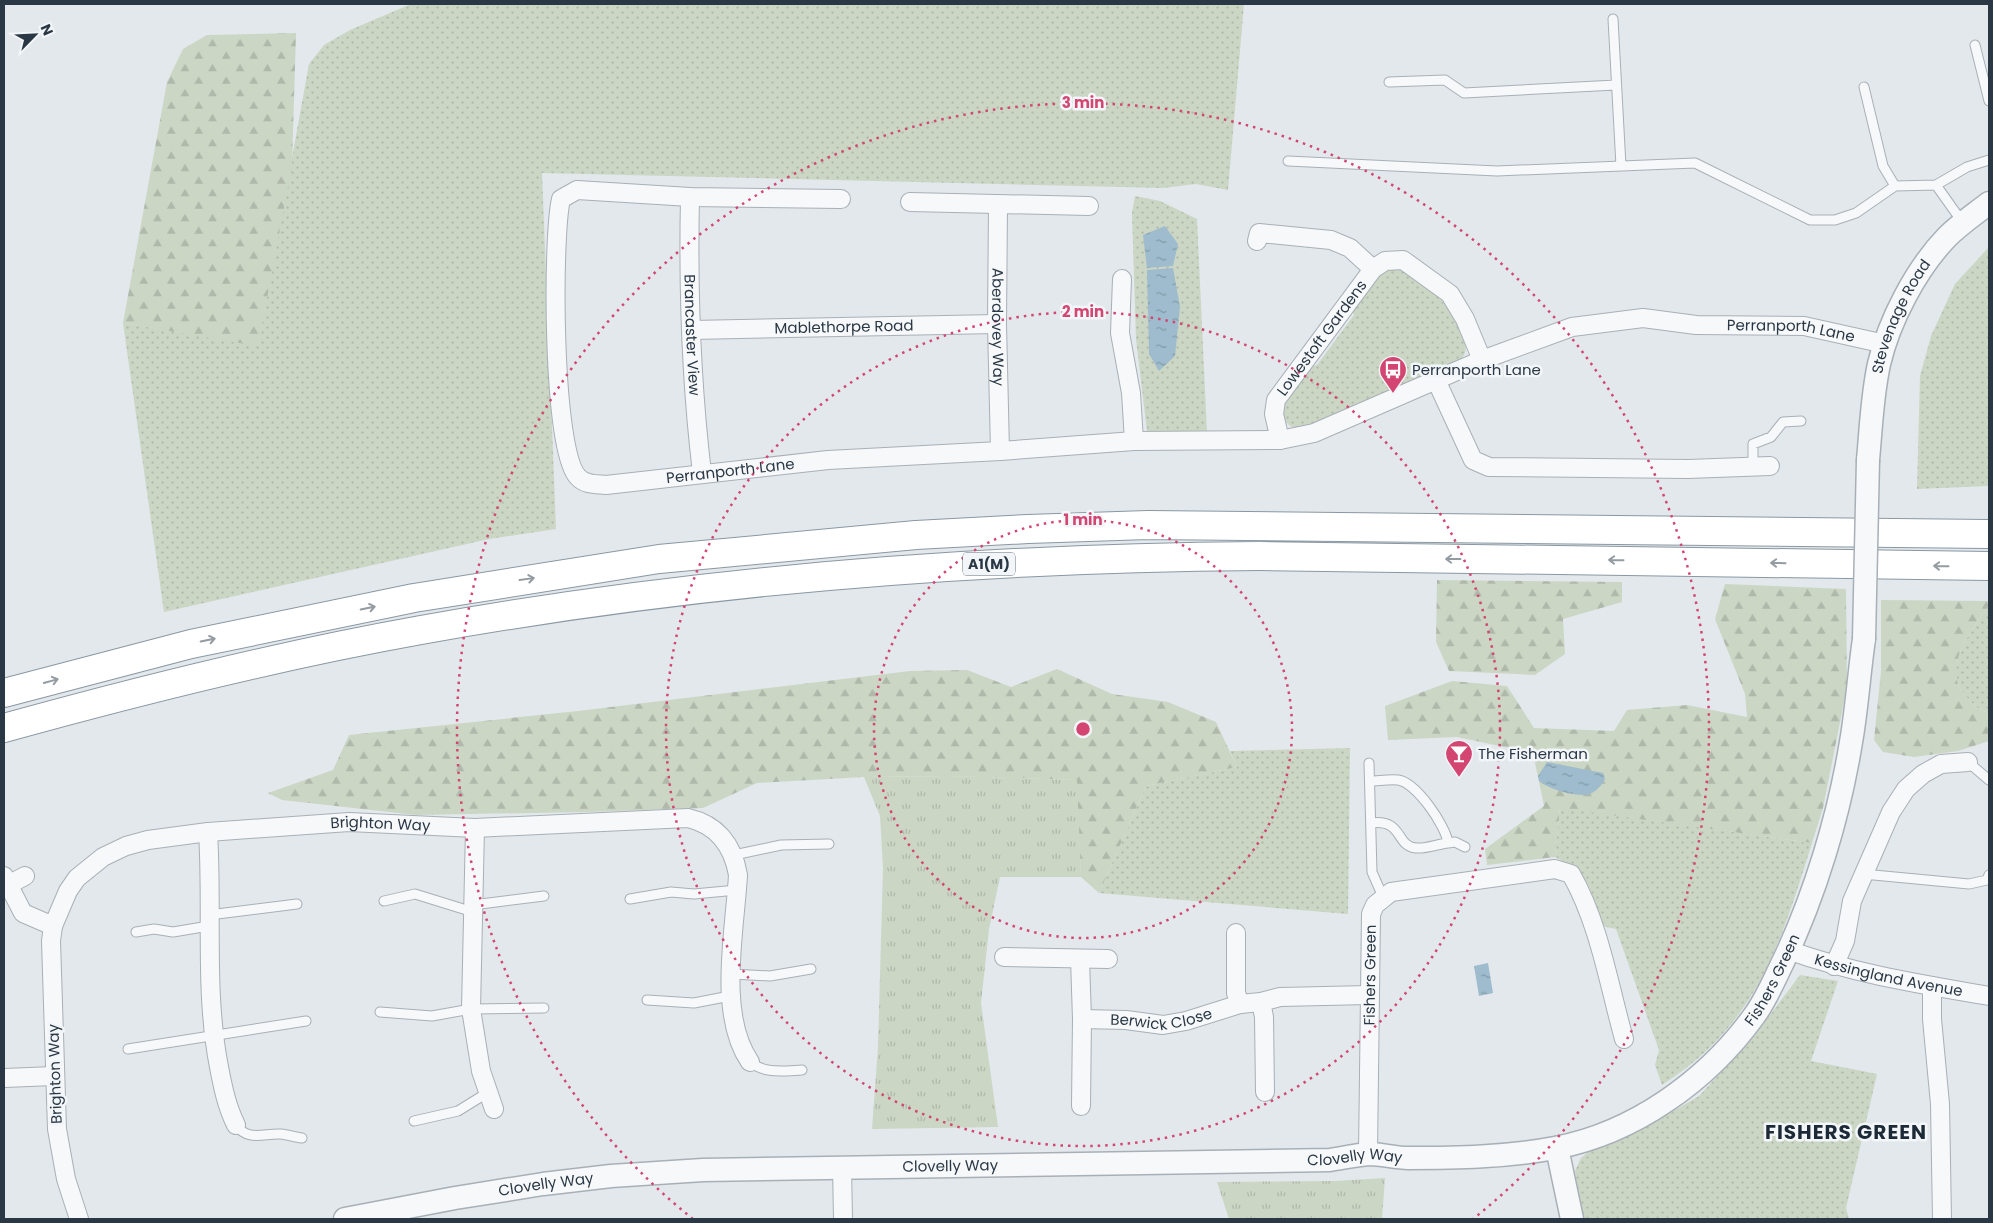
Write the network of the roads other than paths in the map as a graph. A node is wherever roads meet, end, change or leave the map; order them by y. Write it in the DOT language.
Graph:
graph roads {
  1 [pos="1612,19"];
  2 [pos="1975,45"];
  3 [pos="1389,82"];
  4 [pos="1616,84"];
  5 [pos="1864,87"];
  6 [pos="1989,102"];
  7 [pos="1989,160"];
  8 [pos="1288,161"];
  9 [pos="1621,166"];
  10 [pos="1936,185"];
  11 [pos="1895,186"];
  12 [pos="690,197"];
  13 [pos="841,199"];
  14 [pos="910,202"];
  15 [pos="1989,203"];
  16 [pos="998,205"];
  17 [pos="1089,206"];
  18 [pos="1963,223"];
  19 [pos="1257,241"];
  20 [pos="1373,269"];
  21 [pos="1122,279"];
  22 [pos="996,324"];
  23 [pos="692,330"];
  24 [pos="1885,344"];
  25 [pos="1482,360"];
  26 [pos="1436,380"];
  27 [pos="1801,421"];
  28 [pos="1280,440"];
  29 [pos="1134,441"];
  30 [pos="1000,451"];
  31 [pos="1762,467"];
  32 [pos="702,473"];
  33 [pos="1989,534"];
  34 [pos="1989,566"];
  35 [pos="1864,639"];
  36 [pos="4,693"];
  37 [pos="4,728"];
  38 [pos="1968,762"];
  39 [pos="1369,763"];
  40 [pos="1989,780"];
  41 [pos="1370,781"];
  42 [pos="1371,823"];
  43 [pos="475,828"];
  44 [pos="208,832"];
  45 [pos="1448,843"];
  46 [pos="829,844"];
  47 [pos="1465,847"];
  48 [pos="734,855"];
  49 [pos="1862,874"];
  50 [pos="25,876"];
  51 [pos="1989,876"];
  52 [pos="6,880"];
  53 [pos="737,890"];
  54 [pos="544,896"];
  55 [pos="1382,897"];
  56 [pos="630,899"];
  57 [pos="384,901"];
  58 [pos="297,904"];
  59 [pos="473,908"];
  60 [pos="209,921"];
  61 [pos="53,926"];
  62 [pos="136,932"];
  63 [pos="1236,933"];
  64 [pos="1788,950"];
  65 [pos="1004,957"];
  66 [pos="1108,958"];
  67 [pos="1080,959"];
  68 [pos="1834,966"];
  69 [pos="812,969"];
  70 [pos="732,974"];
  71 [pos="1932,986"];
  72 [pos="1369,995"];
  73 [pos="730,996"];
  74 [pos="1989,996"];
  75 [pos="647,1000"];
  76 [pos="1262,1002"];
  77 [pos="1240,1004"];
  78 [pos="544,1008"];
  79 [pos="471,1009"];
  80 [pos="380,1012"];
  81 [pos="1082,1019"];
  82 [pos="306,1021"];
  83 [pos="213,1035"];
  84 [pos="1624,1039"];
  85 [pos="128,1049"];
  86 [pos="750,1062"];
  87 [pos="802,1070"];
  88 [pos="54,1076"];
  89 [pos="4,1078"];
  90 [pos="1265,1092"];
  91 [pos="490,1101"];
  92 [pos="1081,1106"];
  93 [pos="414,1120"];
  94 [pos="236,1125"];
  95 [pos="302,1138"];
  96 [pos="1557,1148"];
  97 [pos="1368,1154"];
  98 [pos="842,1166"];
  99 [pos="79,1219"];
  100 [pos="345,1219"];
  101 [pos="843,1219"];
  102 [pos="1572,1219"];
  103 [pos="1942,1219"];
  1 -- 4 [label="lane"];
  2 -- 6 [label="lane"];
  3 -- 4 [label="lane"];
  4 -- 9 [label="lane"];
  5 -- 11 [label="lane"];
  7 -- 10 [label="lane"];
  8 -- 9 [label="lane"];
  9 -- 11 [label="lane"];
  10 -- 11 [label="lane"];
  10 -- 18 [label="lane"];
  12 -- 13 [label="street, Perranporth Lane"];
  12 -- 23 [label="street, Brancaster View"];
  12 -- 32 [label="street, Perranporth Lane"];
  14 -- 16 [label="street"];
  15 -- 18 [label="street, Stevenage Road"];
  16 -- 17 [label="street"];
  16 -- 22 [label="street, Aberdovey Way"];
  18 -- 24 [label="street, Stevenage Road"];
  19 -- 20 [label="street, Lowestoft Gardens"];
  20 -- 25 [label="street, Lowestoft Gardens"];
  20 -- 28 [label="street, Lowestoft Gardens"];
  21 -- 29 [label="street"];
  22 -- 23 [label="street, Mablethorpe Road"];
  22 -- 30 [label="street, Aberdovey Way"];
  23 -- 32 [label="street, Brancaster View"];
  24 -- 25 [label="street, Perranporth Lane"];
  24 -- 35 [label="street, Stevenage Road, bridge"];
  25 -- 26 [label="street, Perranporth Lane"];
  26 -- 28 [label="street, Perranporth Lane"];
  26 -- 31 [label="street"];
  27 -- 31 [label="lane"];
  28 -- 29 [label="street, Perranporth Lane"];
  29 -- 30 [label="street, Perranporth Lane"];
  30 -- 32 [label="street, Perranporth Lane"];
  36 -- 33 [label="highway, A1(M), one-way"];
  34 -- 37 [label="highway, A1(M), one-way"];
  35 -- 64 [label="street, Fishers Green"];
  38 -- 40 [label="lane"];
  38 -- 49 [label="street"];
  39 -- 41 [label="lane"];
  41 -- 42 [label="lane"];
  41 -- 45 [label="lane"];
  42 -- 45 [label="lane"];
  42 -- 55 [label="lane"];
  43 -- 44 [label="street, Brighton Way"];
  43 -- 48 [label="street, Brighton Way"];
  43 -- 59 [label="street"];
  44 -- 60 [label="street"];
  44 -- 61 [label="street, Brighton Way"];
  45 -- 47 [label="lane"];
  46 -- 48 [label="lane"];
  48 -- 53 [label="street, Brighton Way"];
  49 -- 51 [label="lane"];
  49 -- 68 [label="street"];
  50 -- 52 [label="street"];
  52 -- 61 [label="street"];
  53 -- 56 [label="lane"];
  53 -- 70 [label="street, Brighton Way"];
  54 -- 59 [label="lane"];
  55 -- 72 [label="street, Fishers Green"];
  55 -- 84 [label="street"];
  57 -- 59 [label="lane"];
  58 -- 60 [label="lane"];
  59 -- 79 [label="street"];
  60 -- 62 [label="lane"];
  60 -- 83 [label="street"];
  61 -- 88 [label="street, Brighton Way"];
  63 -- 77 [label="street"];
  64 -- 68 [label="street, Kessingland Avenue"];
  64 -- 96 [label="street, Fishers Green"];
  65 -- 67 [label="street"];
  66 -- 67 [label="street"];
  67 -- 81 [label="street"];
  68 -- 71 [label="street, Kessingland Avenue"];
  69 -- 70 [label="lane"];
  70 -- 73 [label="street, Brighton Way"];
  71 -- 74 [label="street, Kessingland Avenue"];
  71 -- 103 [label="street"];
  72 -- 76 [label="street, Berwick Close"];
  72 -- 97 [label="street, Fishers Green"];
  73 -- 75 [label="lane"];
  73 -- 86 [label="street, Brighton Way"];
  76 -- 77 [label="street, Berwick Close"];
  76 -- 90 [label="street"];
  77 -- 81 [label="street, Berwick Close"];
  78 -- 79 [label="lane"];
  79 -- 80 [label="lane"];
  79 -- 91 [label="street"];
  81 -- 92 [label="street"];
  82 -- 83 [label="lane"];
  83 -- 85 [label="lane"];
  83 -- 94 [label="street"];
  86 -- 87 [label="lane, Brighton Way"];
  88 -- 89 [label="street"];
  88 -- 99 [label="street, Brighton Way"];
  91 -- 93 [label="lane"];
  94 -- 95 [label="lane"];
  96 -- 97 [label="street, Clovelly Way"];
  96 -- 102 [label="street"];
  97 -- 98 [label="street, Clovelly Way"];
  98 -- 100 [label="street, Clovelly Way"];
  98 -- 101 [label="street"];
}
